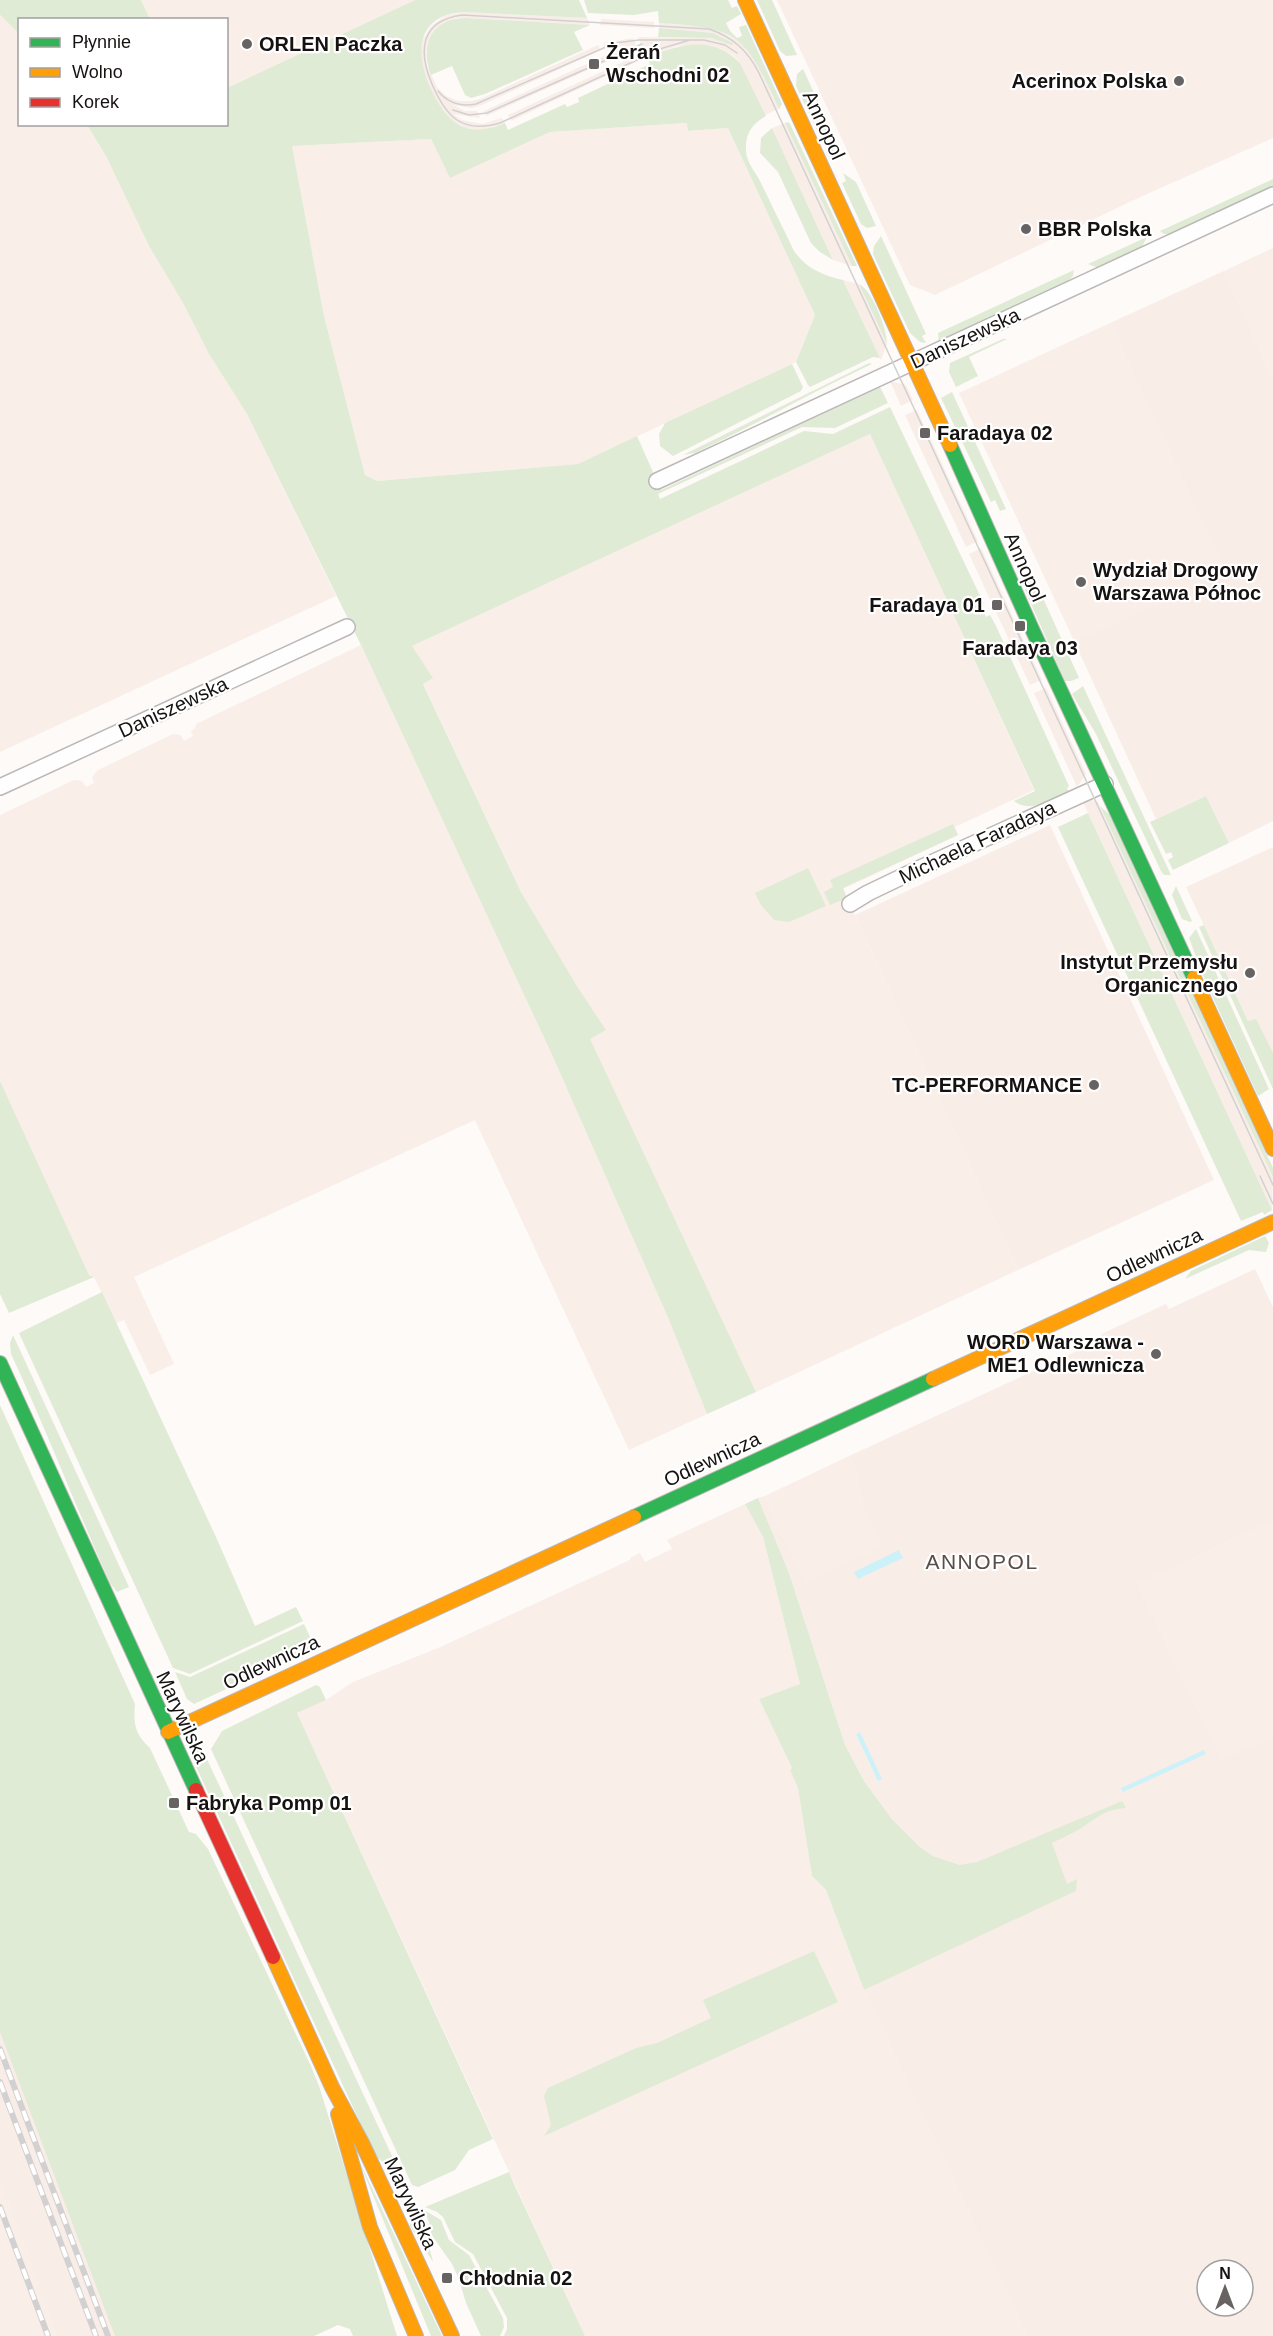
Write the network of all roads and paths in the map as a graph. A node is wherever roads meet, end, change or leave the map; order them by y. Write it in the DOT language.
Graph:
graph roads {
  1 [pos="746,0"];
  2 [pos="1273,195"];
  3 [pos="912,362"];
  4 [pos="657,481"];
  5 [pos="347,627"];
  6 [pos="1105,784"];
  7 [pos="0,787"];
  8 [pos="850,904"];
  9 [pos="1273,1149"];
  10 [pos="1273,1222"];
  11 [pos="0,1363"];
  12 [pos="168,1732"];
  13 [pos="332,2087"];
  14 [pos="417,2336"];
  15 [pos="452,2336"];
  1 -- 3 [label="street, Annopol"];
  2 -- 3 [label="street, Daniszewska"];
  3 -- 4 [label="street, Daniszewska"];
  3 -- 6 [label="street, Annopol"];
  5 -- 7 [label="street, Daniszewska"];
  6 -- 8 [label="street, Michaela Faradaya"];
  6 -- 9 [label="street, Annopol"];
  10 -- 12 [label="street, Odlewnicza"];
  11 -- 12 [label="street, Marywilska"];
  12 -- 13 [label="street, Marywilska"];
  13 -- 14 [label="street, Marywilska"];
  13 -- 15 [label="street, Marywilska"];
}
